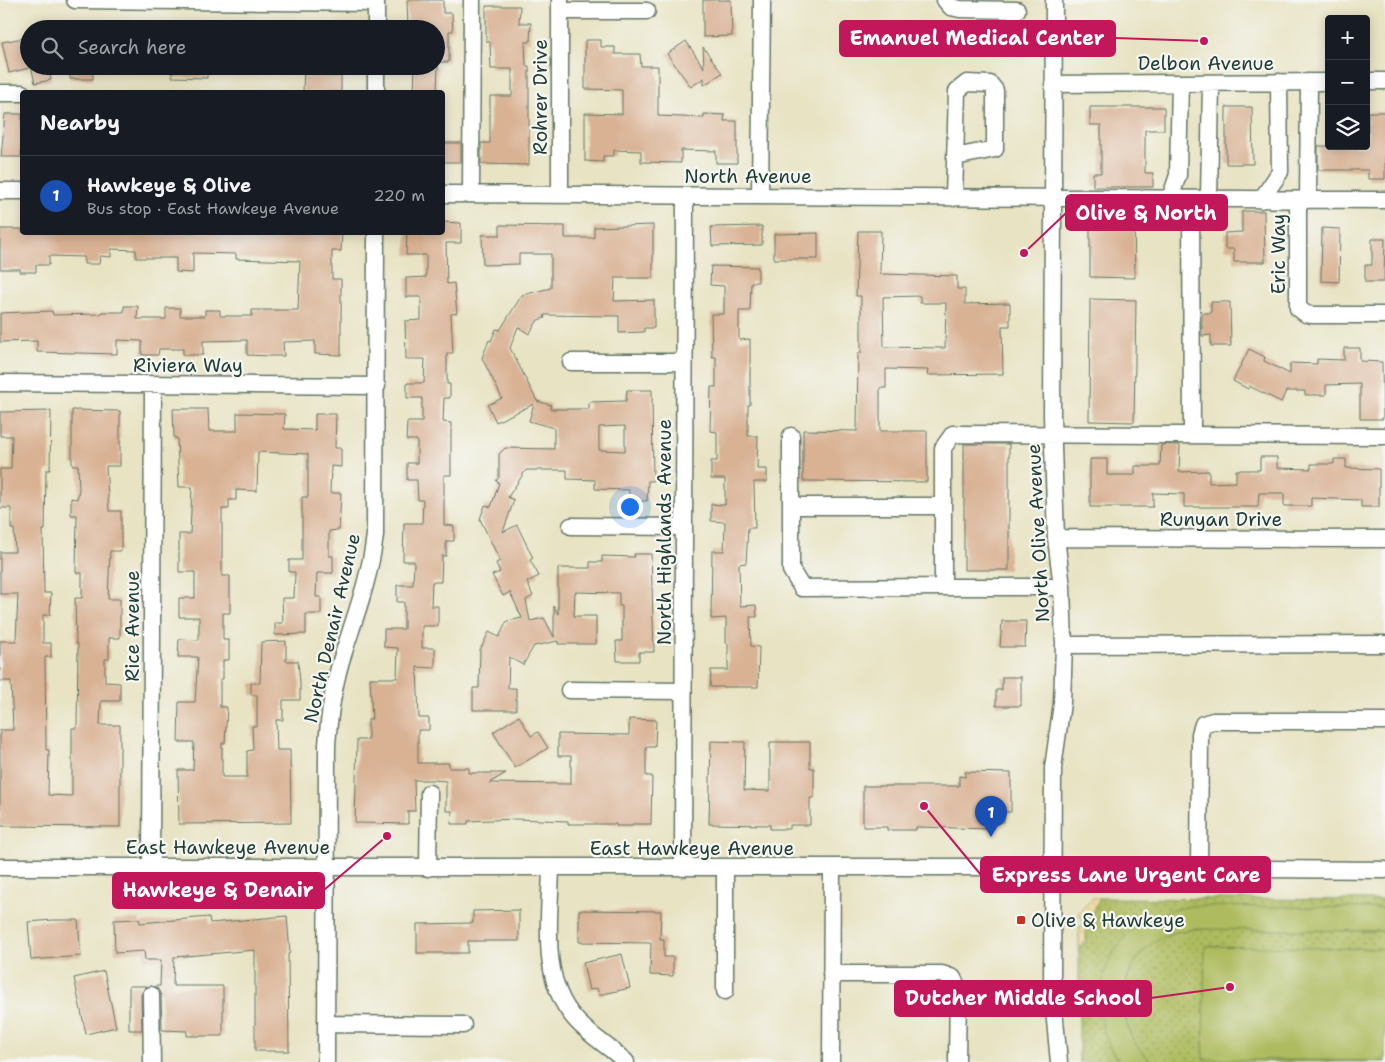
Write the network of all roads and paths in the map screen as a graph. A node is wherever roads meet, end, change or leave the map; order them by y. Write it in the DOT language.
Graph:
graph roads {
  1 [pos="75,0"];
  2 [pos="97,0"];
  3 [pos="189,0"];
  4 [pos="472,0"];
  5 [pos="762,0"];
  6 [pos="945,0"];
  7 [pos="1054,0"];
  8 [pos="282,1"];
  9 [pos="376,1"];
  10 [pos="560,5"];
  11 [pos="1017,10"];
  12 [pos="647,11"];
  13 [pos="376,20"];
  14 [pos="376,75"];
  15 [pos="1370,81"];
  16 [pos="1385,81"];
  17 [pos="1211,82"];
  18 [pos="1279,82"];
  19 [pos="1309,82"];
  20 [pos="1325,82"];
  21 [pos="1180,83"];
  22 [pos="1054,84"];
  23 [pos="376,90"];
  24 [pos="0,93"];
  25 [pos="20,93"];
  26 [pos="955,157"];
  27 [pos="0,191"];
  28 [pos="20,191"];
  29 [pos="445,194"];
  30 [pos="471,194"];
  31 [pos="560,195"];
  32 [pos="685,196"];
  33 [pos="760,196"];
  34 [pos="954,198"];
  35 [pos="1053,198"];
  36 [pos="1170,200"];
  37 [pos="1191,200"];
  38 [pos="1209,200"];
  39 [pos="1261,200"];
  40 [pos="1303,200"];
  41 [pos="1385,200"];
  42 [pos="376,235"];
  43 [pos="1385,315"];
  44 [pos="571,362"];
  45 [pos="684,362"];
  46 [pos="0,383"];
  47 [pos="153,385"];
  48 [pos="377,386"];
  49 [pos="1053,435"];
  50 [pos="1192,435"];
  51 [pos="792,436"];
  52 [pos="1385,436"];
  53 [pos="791,506"];
  54 [pos="943,506"];
  55 [pos="571,526"];
  56 [pos="684,527"];
  57 [pos="1056,538"];
  58 [pos="1385,539"];
  59 [pos="943,588"];
  60 [pos="1062,588"];
  61 [pos="1385,644"];
  62 [pos="1064,645"];
  63 [pos="570,690"];
  64 [pos="683,691"];
  65 [pos="1385,721"];
  66 [pos="429,793"];
  67 [pos="0,867"];
  68 [pos="152,867"];
  69 [pos="832,867"];
  70 [pos="1052,867"];
  71 [pos="326,868"];
  72 [pos="428,868"];
  73 [pos="551,868"];
  74 [pos="682,868"];
  75 [pos="725,868"];
  76 [pos="1199,869"];
  77 [pos="1385,870"];
  78 [pos="832,974"];
  79 [pos="725,991"];
  80 [pos="151,995"];
  81 [pos="326,1024"];
  82 [pos="463,1025"];
  83 [pos="152,1062"];
  84 [pos="326,1062"];
  85 [pos="626,1062"];
  86 [pos="831,1062"];
  87 [pos="957,1062"];
  88 [pos="1059,1062"];
  1 -- 2 [label="street"];
  2 -- 3 [label="street"];
  3 -- 8 [label="street"];
  4 -- 30 [label="street"];
  5 -- 33 [label="street"];
  6 -- 11 [label="street"];
  7 -- 22 [label="street, North Olive Avenue"];
  8 -- 9 [label="street"];
  9 -- 13 [label="street"];
  10 -- 12 [label="street"];
  10 -- 31 [label="street, Rohrer Drive"];
  14 -- 23 [label="street"];
  15 -- 16 [label="street"];
  17 -- 18 [label="street, Delbon Avenue"];
  17 -- 21 [label="street, Delbon Avenue"];
  17 -- 38 [label="street"];
  18 -- 19 [label="street, Delbon Avenue"];
  18 -- 39 [label="street"];
  19 -- 20 [label="street, Delbon Avenue"];
  19 -- 40 [label="street, Eric Way"];
  21 -- 22 [label="street, Delbon Avenue"];
  21 -- 36 [label="street"];
  22 -- 35 [label="street, North Olive Avenue"];
  24 -- 25 [label="street"];
  26 -- 26 [label="street"];
  26 -- 34 [label="street"];
  27 -- 28 [label="street"];
  29 -- 30 [label="street, North Avenue"];
  30 -- 31 [label="street, North Avenue"];
  31 -- 32 [label="street, North Avenue"];
  32 -- 33 [label="street, North Avenue"];
  32 -- 45 [label="street, North Highlands Avenue"];
  33 -- 34 [label="street, North Avenue"];
  34 -- 35 [label="street, North Avenue"];
  35 -- 36 [label="street, North Avenue"];
  35 -- 49 [label="street, North Olive Avenue"];
  36 -- 37 [label="street, North Avenue"];
  37 -- 38 [label="street, North Avenue"];
  37 -- 50 [label="street"];
  38 -- 39 [label="street, North Avenue"];
  39 -- 40 [label="street, North Avenue"];
  40 -- 41 [label="street, North Avenue"];
  40 -- 43 [label="street, Eric Way"];
  42 -- 48 [label="street, North Denair Avenue"];
  44 -- 45 [label="street"];
  45 -- 56 [label="street, North Highlands Avenue"];
  46 -- 47 [label="street, Riviera Way"];
  47 -- 48 [label="street, Riviera Way"];
  47 -- 68 [label="street, Rice Avenue"];
  48 -- 71 [label="street, North Denair Avenue"];
  49 -- 50 [label="street"];
  49 -- 54 [label="street"];
  49 -- 57 [label="street, North Olive Avenue"];
  50 -- 52 [label="street"];
  51 -- 53 [label="street"];
  53 -- 54 [label="street"];
  53 -- 59 [label="street"];
  54 -- 59 [label="street"];
  55 -- 56 [label="street"];
  56 -- 64 [label="street, North Highlands Avenue"];
  57 -- 58 [label="street, Runyan Drive"];
  57 -- 60 [label="street, North Olive Avenue"];
  59 -- 60 [label="street"];
  60 -- 62 [label="street, North Olive Avenue"];
  61 -- 62 [label="street"];
  62 -- 70 [label="street, North Olive Avenue"];
  63 -- 64 [label="street"];
  64 -- 74 [label="street, North Highlands Avenue"];
  65 -- 76 [label="street"];
  66 -- 72 [label="street"];
  67 -- 68 [label="street, East Hawkeye Avenue"];
  68 -- 71 [label="street, East Hawkeye Avenue"];
  69 -- 70 [label="street, East Hawkeye Avenue"];
  69 -- 75 [label="street, East Hawkeye Avenue"];
  69 -- 78 [label="street"];
  70 -- 76 [label="street, East Hawkeye Avenue"];
  70 -- 88 [label="street, North Olive Avenue"];
  71 -- 72 [label="street, East Hawkeye Avenue"];
  71 -- 81 [label="street, North Denair Avenue"];
  72 -- 73 [label="street, East Hawkeye Avenue"];
  73 -- 74 [label="street, East Hawkeye Avenue"];
  73 -- 85 [label="street"];
  74 -- 75 [label="street, East Hawkeye Avenue"];
  75 -- 79 [label="street"];
  76 -- 77 [label="street, East Hawkeye Avenue"];
  78 -- 86 [label="street"];
  78 -- 87 [label="street"];
  80 -- 83 [label="street"];
  81 -- 82 [label="street"];
  81 -- 84 [label="street, North Denair Avenue"];
}
